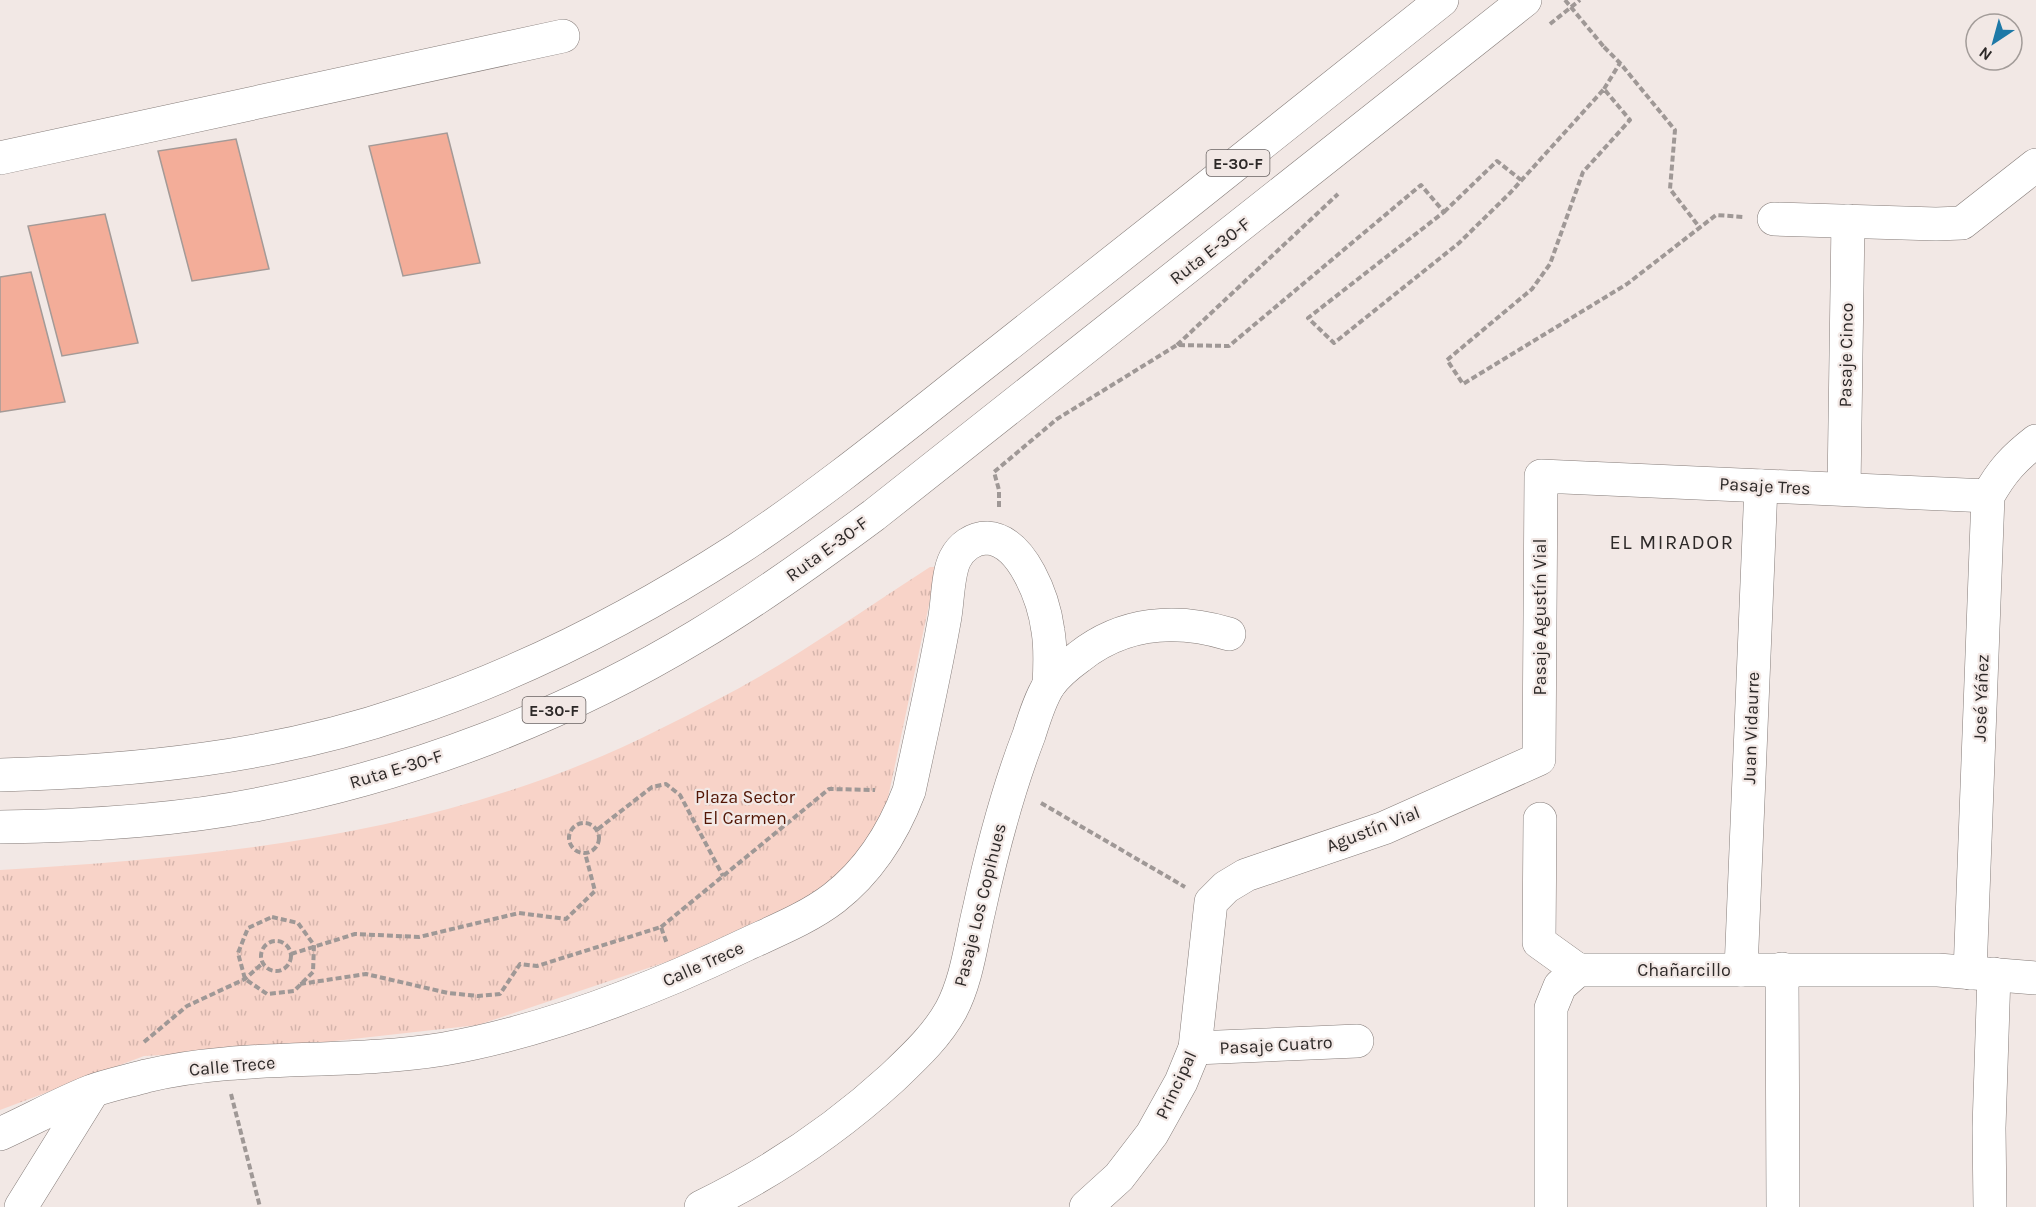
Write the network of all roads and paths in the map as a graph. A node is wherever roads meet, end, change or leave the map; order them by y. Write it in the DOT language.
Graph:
graph roads {
  1 [pos="1442,0"];
  2 [pos="1525,0"];
  3 [pos="1565,0"];
  4 [pos="1580,0"];
  5 [pos="1543,30"];
  6 [pos="562,36"];
  7 [pos="1620,63"];
  8 [pos="1604,89"];
  9 [pos="0,158"];
  10 [pos="2036,165"];
  11 [pos="1521,180"];
  12 [pos="1339,192"];
  13 [pos="1444,212"];
  14 [pos="1774,219"];
  15 [pos="1848,221"];
  16 [pos="1700,228"];
  17 [pos="1177,345"];
  18 [pos="2036,441"];
  19 [pos="994,472"];
  20 [pos="1541,476"];
  21 [pos="1761,486"];
  22 [pos="1844,489"];
  23 [pos="1989,496"];
  24 [pos="1229,634"];
  25 [pos="1049,685"];
  26 [pos="1539,759"];
  27 [pos="0,775"];
  28 [pos="1010,785"];
  29 [pos="909,791"];
  30 [pos="1540,819"];
  31 [pos="0,827"];
  32 [pos="598,829"];
  33 [pos="585,853"];
  34 [pos="723,876"];
  35 [pos="1211,902"];
  36 [pos="661,927"];
  37 [pos="314,945"];
  38 [pos="291,954"];
  39 [pos="263,963"];
  40 [pos="1782,969"];
  41 [pos="1578,970"];
  42 [pos="1741,970"];
  43 [pos="1982,973"];
  44 [pos="681,976"];
  45 [pos="2036,978"];
  46 [pos="245,979"];
  47 [pos="300,984"];
  48 [pos="1357,1041"];
  49 [pos="1195,1048"];
  50 [pos="224,1065"];
  51 [pos="148,1076"];
  52 [pos="93,1091"];
  53 [pos="0,1134"];
  54 [pos="21,1207"];
  55 [pos="260,1207"];
  56 [pos="701,1207"];
  57 [pos="1086,1207"];
  58 [pos="1551,1207"];
  59 [pos="1783,1207"];
  60 [pos="1990,1207"];
  1 -- 27 [label="main road, E-30-F"];
  2 -- 31 [label="main road, Ruta E-30-F / E-30-F"];
  3 -- 7 [label="path, bridge"];
  4 -- 5 [label="path"];
  6 -- 9 [label="main road"];
  7 -- 8 [label="path"];
  7 -- 16 [label="path"];
  8 -- 11 [label="path"];
  8 -- 16 [label="path"];
  10 -- 15 [label="main road"];
  11 -- 13 [label="path"];
  11 -- 13 [label="path"];
  12 -- 17 [label="path"];
  13 -- 17 [label="path"];
  14 -- 15 [label="main road"];
  14 -- 16 [label="path"];
  15 -- 22 [label="main road, Pasaje Cinco"];
  17 -- 19 [label="path"];
  18 -- 23 [label="main road"];
  20 -- 21 [label="main road, Pasaje Tres"];
  20 -- 26 [label="main road, Pasaje Agustín Vial"];
  21 -- 22 [label="main road, Pasaje Tres"];
  21 -- 42 [label="main road, Juan Vidaurre"];
  22 -- 23 [label="main road, Pasaje Tres"];
  23 -- 43 [label="main road, José Yáñez"];
  24 -- 25 [label="main road, Pasaje Los Copihues"];
  25 -- 28 [label="main road, Pasaje Los Copihues"];
  25 -- 29 [label="main road, Calle Trece"];
  26 -- 35 [label="main road, Agustín Vial"];
  28 -- 35 [label="path"];
  28 -- 56 [label="main road, Pasaje Los Copihues"];
  29 -- 34 [label="path"];
  29 -- 44 [label="main road, Calle Trece"];
  30 -- 41 [label="main road"];
  32 -- 33 [label="path"];
  32 -- 33 [label="path"];
  32 -- 34 [label="path"];
  33 -- 37 [label="path"];
  34 -- 36 [label="path"];
  35 -- 49 [label="main road, Principal"];
  36 -- 44 [label="path"];
  36 -- 47 [label="path"];
  37 -- 38 [label="path"];
  37 -- 46 [label="path"];
  37 -- 47 [label="path"];
  38 -- 39 [label="path"];
  38 -- 39 [label="path"];
  39 -- 46 [label="path"];
  40 -- 42 [label="main road, Chañarcillo"];
  40 -- 43 [label="main road, Chañarcillo"];
  40 -- 59 [label="main road"];
  41 -- 42 [label="main road, Chañarcillo"];
  41 -- 58 [label="main road"];
  43 -- 45 [label="main road, Chañarcillo"];
  43 -- 60 [label="main road, José Yáñez"];
  44 -- 50 [label="main road, Calle Trece"];
  46 -- 47 [label="path"];
  46 -- 51 [label="path"];
  48 -- 49 [label="main road, Pasaje Cuatro"];
  49 -- 57 [label="main road, Principal"];
  50 -- 51 [label="main road, Calle Trece"];
  50 -- 55 [label="path"];
  51 -- 52 [label="main road, Calle Trece"];
  52 -- 53 [label="main road, Calle Trece"];
  52 -- 54 [label="main road"];
}
